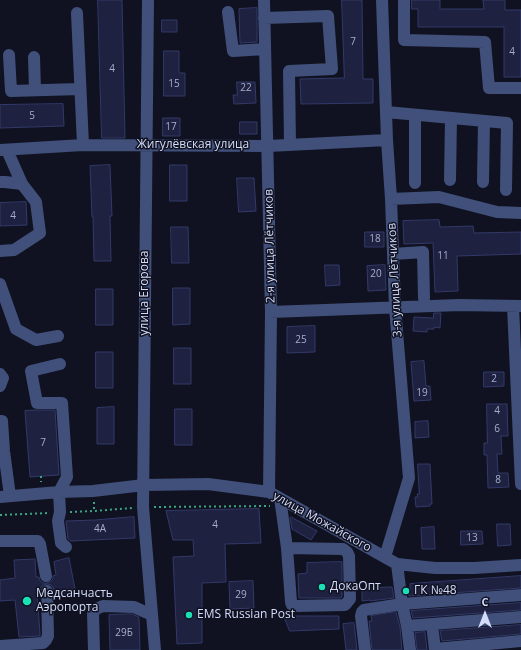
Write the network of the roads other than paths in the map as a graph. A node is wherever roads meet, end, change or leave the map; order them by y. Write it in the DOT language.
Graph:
graph roads {
  1 [pos="148,0"];
  2 [pos="264,0"];
  3 [pos="382,0"];
  4 [pos="404,0"];
  5 [pos="228,12"];
  6 [pos="77,13"];
  7 [pos="264,18"];
  8 [pos="265,49"];
  9 [pos="34,57"];
  10 [pos="13,61"];
  11 [pos="521,88"];
  12 [pos="80,89"];
  13 [pos="35,90"];
  14 [pos="386,112"];
  15 [pos="415,114"];
  16 [pos="452,118"];
  17 [pos="484,121"];
  18 [pos="387,140"];
  19 [pos="82,145"];
  20 [pos="146,145"];
  21 [pos="290,145"];
  22 [pos="268,146"];
  23 [pos="3,150"];
  24 [pos="450,180"];
  25 [pos="0,182"];
  26 [pos="483,182"];
  27 [pos="415,183"];
  28 [pos="22,184"];
  29 [pos="506,190"];
  30 [pos="391,198"];
  31 [pos="521,212"];
  32 [pos="0,251"];
  33 [pos="393,254"];
  34 [pos="0,284"];
  35 [pos="424,298"];
  36 [pos="517,306"];
  37 [pos="395,307"];
  38 [pos="271,312"];
  39 [pos="58,336"];
  40 [pos="60,364"];
  41 [pos="0,374"];
  42 [pos="0,386"];
  43 [pos="0,421"];
  44 [pos="521,484"];
  45 [pos="144,485"];
  46 [pos="59,492"];
  47 [pos="269,492"];
  48 [pos="5,496"];
  49 [pos="280,498"];
  50 [pos="0,541"];
  51 [pos="66,547"];
  52 [pos="287,548"];
  53 [pos="385,557"];
  54 [pos="397,564"];
  55 [pos="521,565"];
  56 [pos="46,576"];
  57 [pos="47,591"];
  58 [pos="521,595"];
  59 [pos="402,604"];
  60 [pos="152,614"];
  61 [pos="521,617"];
  62 [pos="432,624"];
  63 [pos="407,626"];
  64 [pos="521,641"];
  65 [pos="0,646"];
  66 [pos="435,649"];
  67 [pos="94,650"];
  68 [pos="155,650"];
  69 [pos="365,650"];
  70 [pos="410,650"];
  1 -- 20 [label="street, улица Егорова"];
  2 -- 7 [label="street, 2-я улица Лётчиков"];
  3 -- 14 [label="street, 3-я улица Лётчиков"];
  4 -- 11 [label="street"];
  5 -- 8 [label="street"];
  6 -- 12 [label="street"];
  7 -- 8 [label="street, 2-я улица Лётчиков"];
  7 -- 21 [label="street"];
  8 -- 22 [label="street, 2-я улица Лётчиков"];
  9 -- 13 [label="street"];
  10 -- 13 [label="street"];
  12 -- 13 [label="street"];
  12 -- 19 [label="street"];
  14 -- 15 [label="street"];
  14 -- 18 [label="street, 3-я улица Лётчиков"];
  15 -- 16 [label="street"];
  15 -- 27 [label="street"];
  16 -- 17 [label="street"];
  16 -- 24 [label="street"];
  17 -- 26 [label="street"];
  17 -- 29 [label="street"];
  18 -- 21 [label="street, Жигулёвская улица"];
  18 -- 30 [label="street, 3-я улица Лётчиков"];
  19 -- 20 [label="street, Жигулёвская улица"];
  19 -- 23 [label="street, Жигулёвская улица"];
  20 -- 22 [label="street, Жигулёвская улица"];
  20 -- 45 [label="street, улица Егорова"];
  21 -- 22 [label="street, Жигулёвская улица"];
  22 -- 38 [label="street, 2-я улица Лётчиков"];
  23 -- 28 [label="street"];
  25 -- 28 [label="street"];
  28 -- 32 [label="street"];
  30 -- 31 [label="street"];
  30 -- 33 [label="street, 3-я улица Лётчиков"];
  33 -- 35 [label="street"];
  33 -- 37 [label="street, 3-я улица Лётчиков"];
  34 -- 39 [label="street"];
  36 -- 37 [label="street"];
  36 -- 44 [label="street"];
  37 -- 38 [label="street"];
  37 -- 53 [label="street, 3-я улица Лётчиков"];
  38 -- 47 [label="street, 2-я улица Лётчиков"];
  40 -- 46 [label="street"];
  41 -- 42 [label="street"];
  43 -- 48 [label="street"];
  45 -- 46 [label="street, улица Можайского"];
  45 -- 47 [label="street, улица Можайского"];
  45 -- 60 [label="street, улица Егорова"];
  46 -- 48 [label="street, улица Можайского"];
  46 -- 51 [label="street"];
  47 -- 49 [label="street, улица Можайского"];
  49 -- 52 [label="street"];
  49 -- 53 [label="street, улица Можайского"];
  50 -- 56 [label="street"];
  52 -- 52 [label="street"];
  53 -- 54 [label="street, улица Можайского"];
  54 -- 55 [label="street, улица Можайского"];
  54 -- 59 [label="street"];
  57 -- 65 [label="street"];
  58 -- 59 [label="street"];
  59 -- 63 [label="street"];
  59 -- 69 [label="street"];
  60 -- 67 [label="street"];
  60 -- 68 [label="street, улица Егорова"];
  61 -- 62 [label="street"];
  62 -- 63 [label="street"];
  62 -- 66 [label="street"];
  63 -- 70 [label="street"];
  64 -- 66 [label="street"];
}
